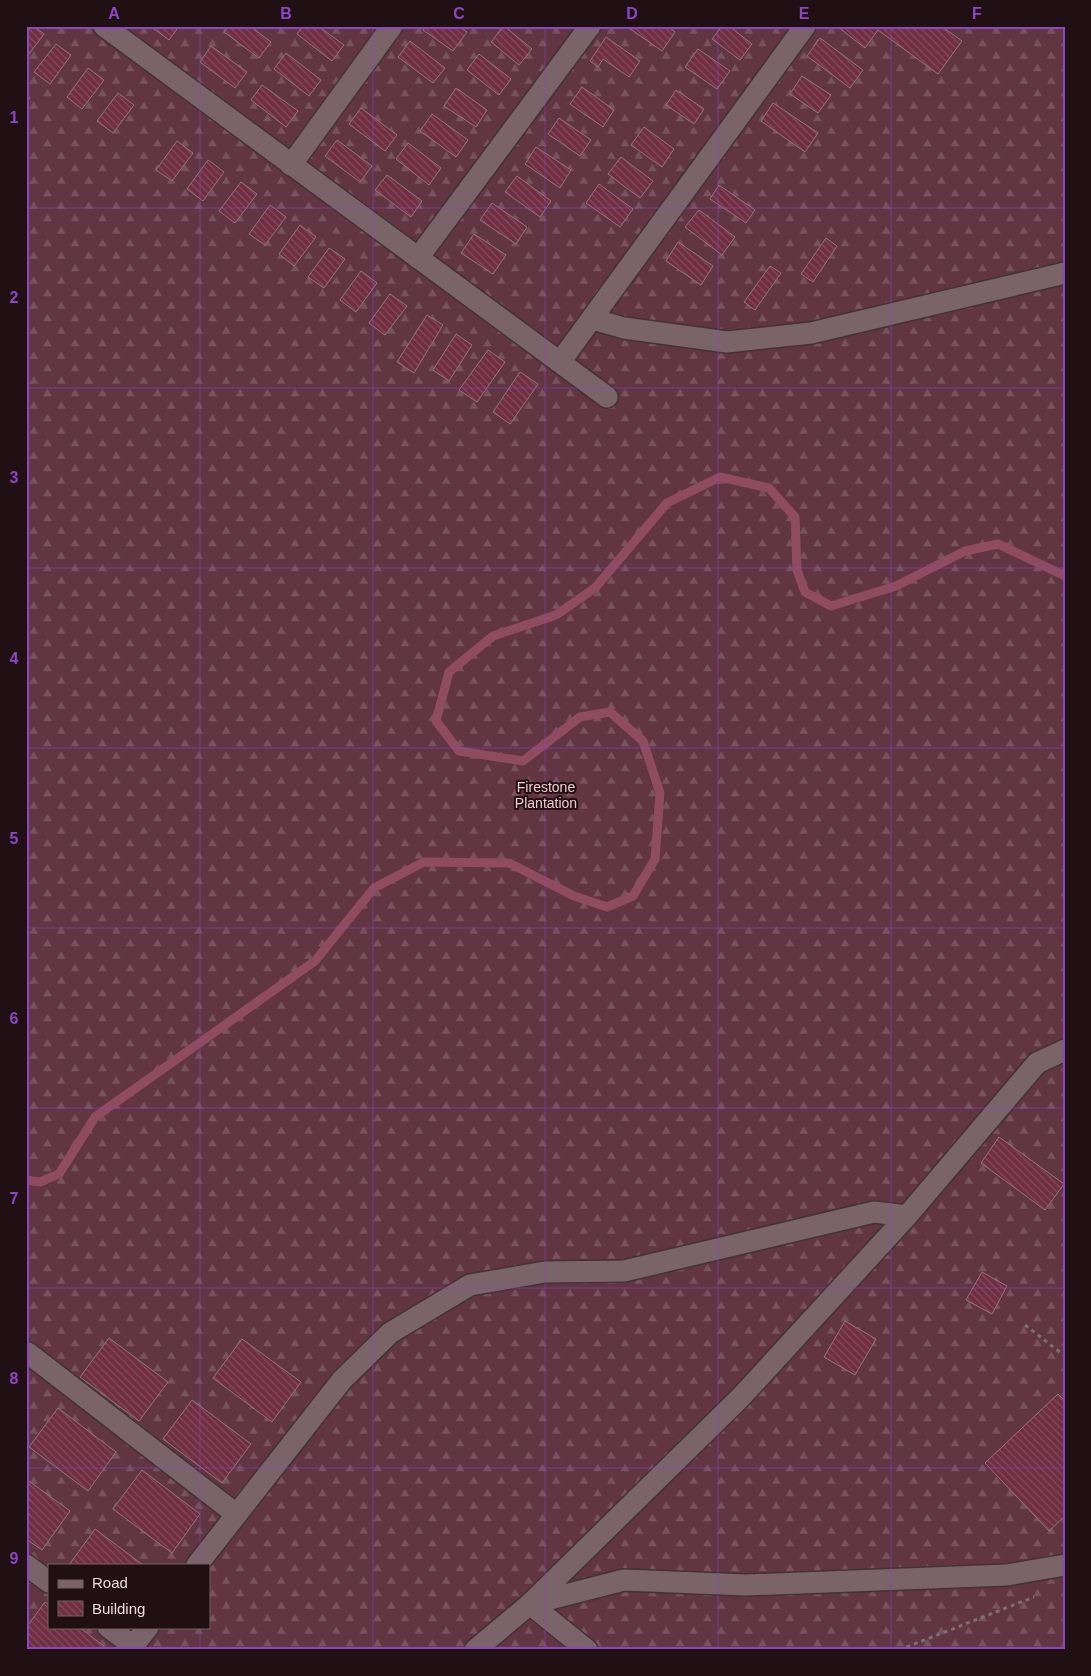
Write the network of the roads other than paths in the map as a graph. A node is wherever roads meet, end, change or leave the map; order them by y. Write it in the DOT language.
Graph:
graph roads {
  1 [pos="104,26"];
  2 [pos="392,26"];
  3 [pos="590,26"];
  4 [pos="806,26"];
  5 [pos="291,164"];
  6 [pos="418,258"];
  7 [pos="1065,273"];
  8 [pos="592,319"];
  9 [pos="560,362"];
  10 [pos="607,397"];
  11 [pos="1065,1050"];
  12 [pos="907,1216"];
  13 [pos="28,1353"];
  14 [pos="236,1514"];
  15 [pos="197,1564"];
  16 [pos="26,1565"];
  17 [pos="1065,1565"];
  18 [pos="48,1581"];
  19 [pos="530,1604"];
  20 [pos="109,1628"];
  21 [pos="147,1628"];
  22 [pos="131,1648"];
  23 [pos="475,1650"];
  24 [pos="587,1650"];
  1 -- 5 [label="street"];
  2 -- 5 [label="street"];
  3 -- 6 [label="street"];
  4 -- 8 [label="street"];
  5 -- 6 [label="street"];
  6 -- 9 [label="street"];
  7 -- 8 [label="street"];
  8 -- 9 [label="street"];
  9 -- 10 [label="street"];
  11 -- 12 [label="street"];
  12 -- 14 [label="street"];
  12 -- 19 [label="street"];
  13 -- 14 [label="street"];
  14 -- 15 [label="street"];
  16 -- 18 [label="street"];
  17 -- 19 [label="street"];
  19 -- 23 [label="street"];
  19 -- 24 [label="street"];
  20 -- 22 [label="street"];
  21 -- 22 [label="street"];
}
